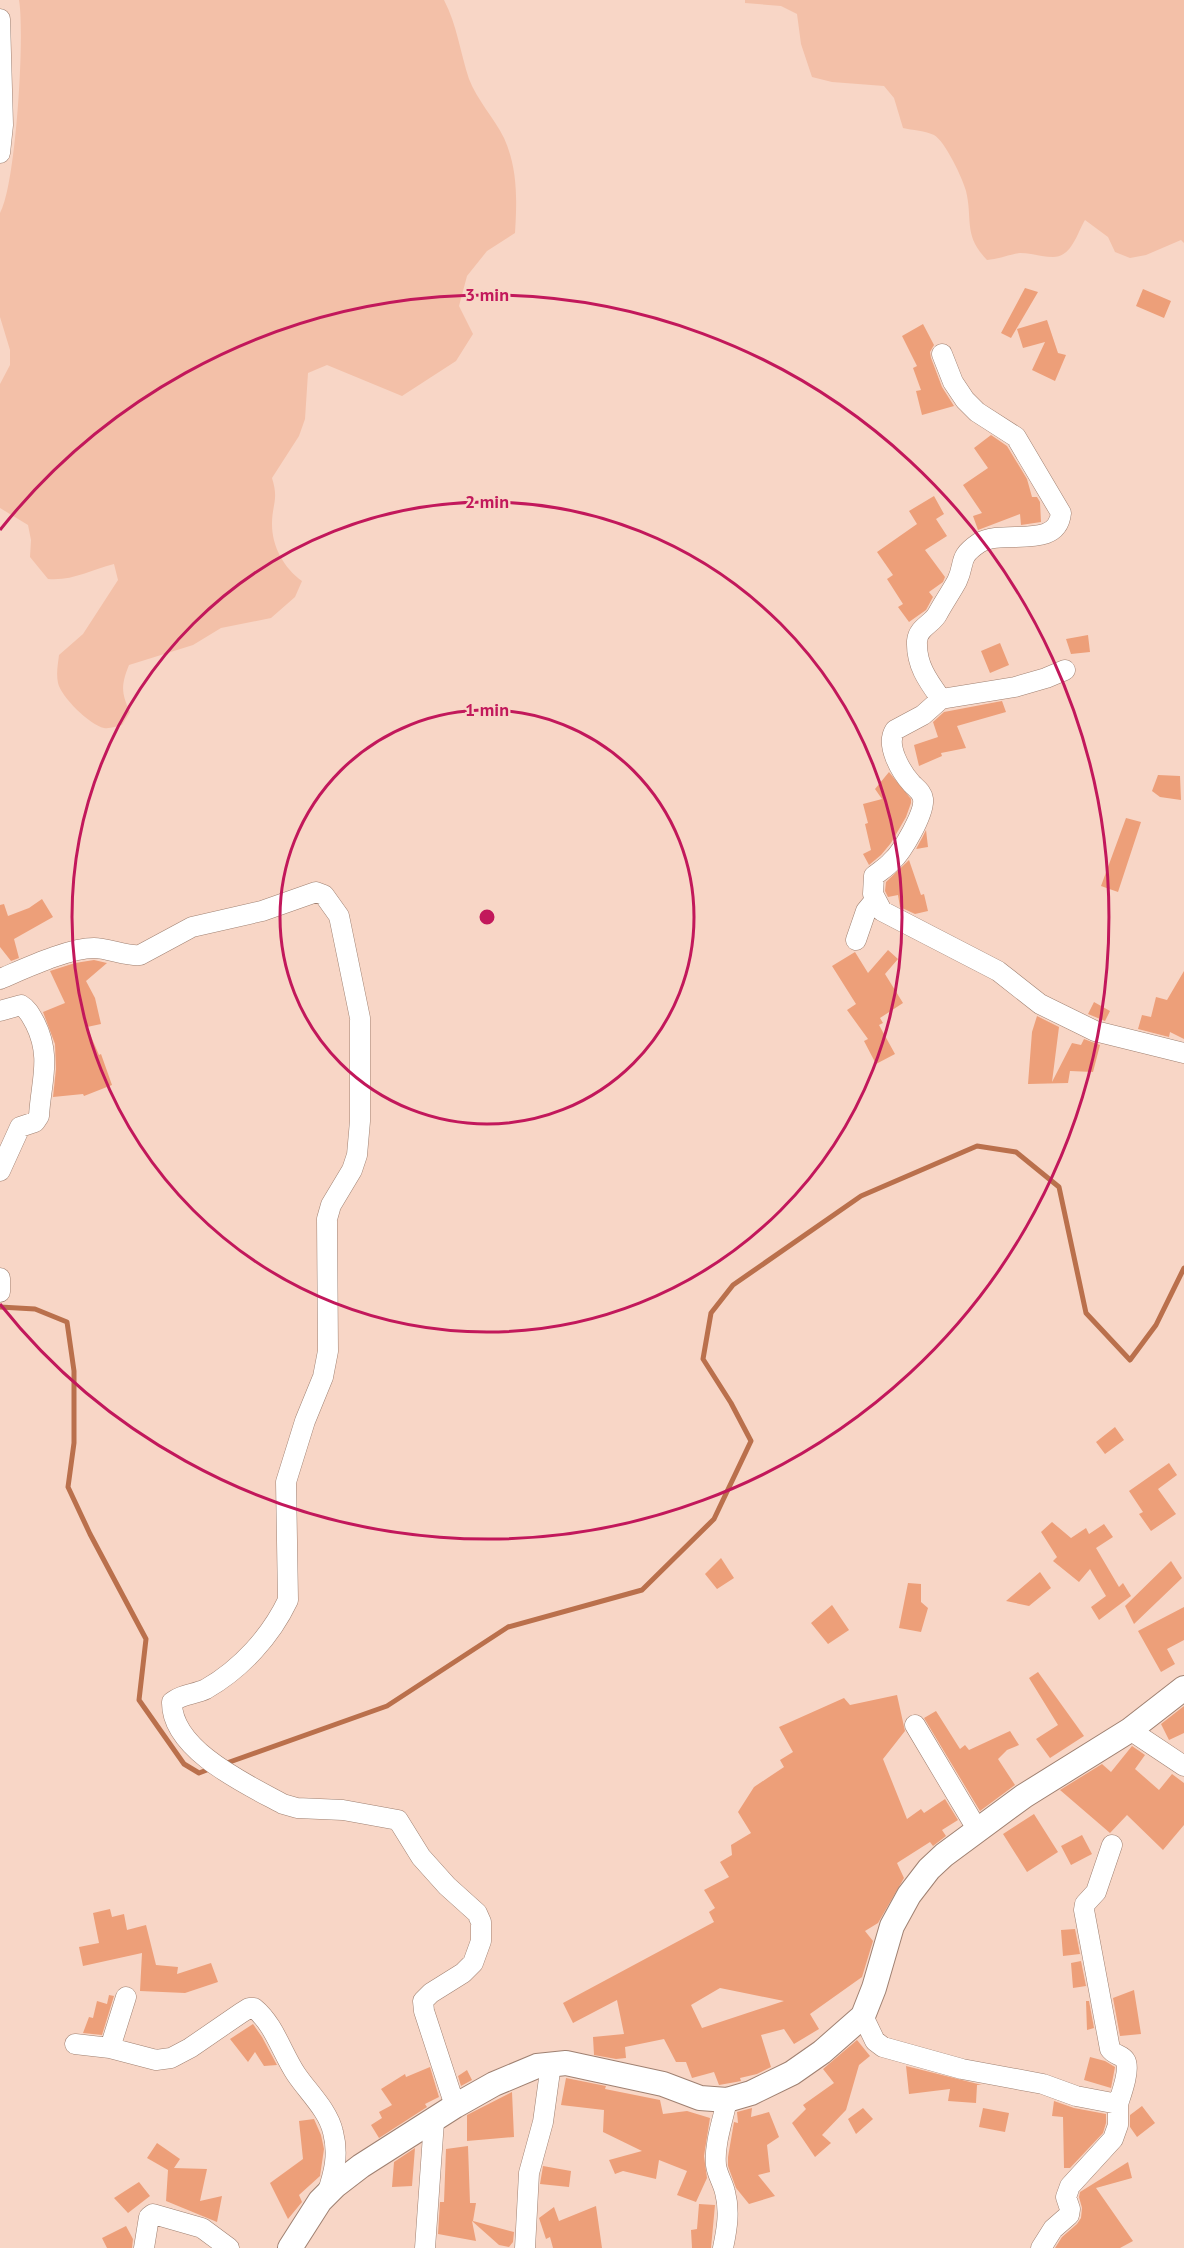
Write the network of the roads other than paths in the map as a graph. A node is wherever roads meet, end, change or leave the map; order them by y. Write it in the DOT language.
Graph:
graph roads {
  1 [pos="0,20"];
  2 [pos="0,153"];
  3 [pos="942,354"];
  4 [pos="1065,670"];
  5 [pos="941,699"];
  6 [pos="875,900"];
  7 [pos="856,940"];
  8 [pos="0,980"];
  9 [pos="0,1011"];
  10 [pos="1184,1053"];
  11 [pos="0,1171"];
  12 [pos="0,1279"];
  13 [pos="0,1292"];
  14 [pos="1184,1688"];
  15 [pos="915,1725"];
  16 [pos="1130,1730"];
  17 [pos="1184,1766"];
  18 [pos="977,1829"];
  19 [pos="1112,1845"];
  20 [pos="126,1997"];
  21 [pos="863,2016"];
  22 [pos="75,2044"];
  23 [pos="110,2048"];
  24 [pos="551,2064"];
  25 [pos="728,2100"];
  26 [pos="1118,2104"];
  27 [pos="455,2106"];
  28 [pos="434,2121"];
  29 [pos="331,2190"];
  30 [pos="144,2248"];
  31 [pos="229,2248"];
  32 [pos="290,2248"];
  33 [pos="425,2248"];
  34 [pos="525,2248"];
  35 [pos="723,2248"];
  36 [pos="1041,2248"];
  1 -- 2 [label="street"];
  3 -- 5 [label="street"];
  4 -- 5 [label="street"];
  5 -- 6 [label="street"];
  6 -- 7 [label="street"];
  6 -- 10 [label="street"];
  8 -- 27 [label="street"];
  9 -- 11 [label="street"];
  12 -- 13 [label="street"];
  14 -- 16 [label="street"];
  15 -- 18 [label="street"];
  16 -- 17 [label="street"];
  16 -- 18 [label="street"];
  18 -- 21 [label="street"];
  19 -- 26 [label="street"];
  20 -- 23 [label="street"];
  21 -- 25 [label="street"];
  21 -- 26 [label="street"];
  22 -- 23 [label="street"];
  23 -- 29 [label="street"];
  24 -- 25 [label="street"];
  24 -- 27 [label="street"];
  24 -- 34 [label="street"];
  25 -- 35 [label="street"];
  26 -- 36 [label="street"];
  27 -- 28 [label="street"];
  28 -- 29 [label="street"];
  28 -- 33 [label="street"];
  29 -- 32 [label="street"];
  30 -- 31 [label="street"];
}
